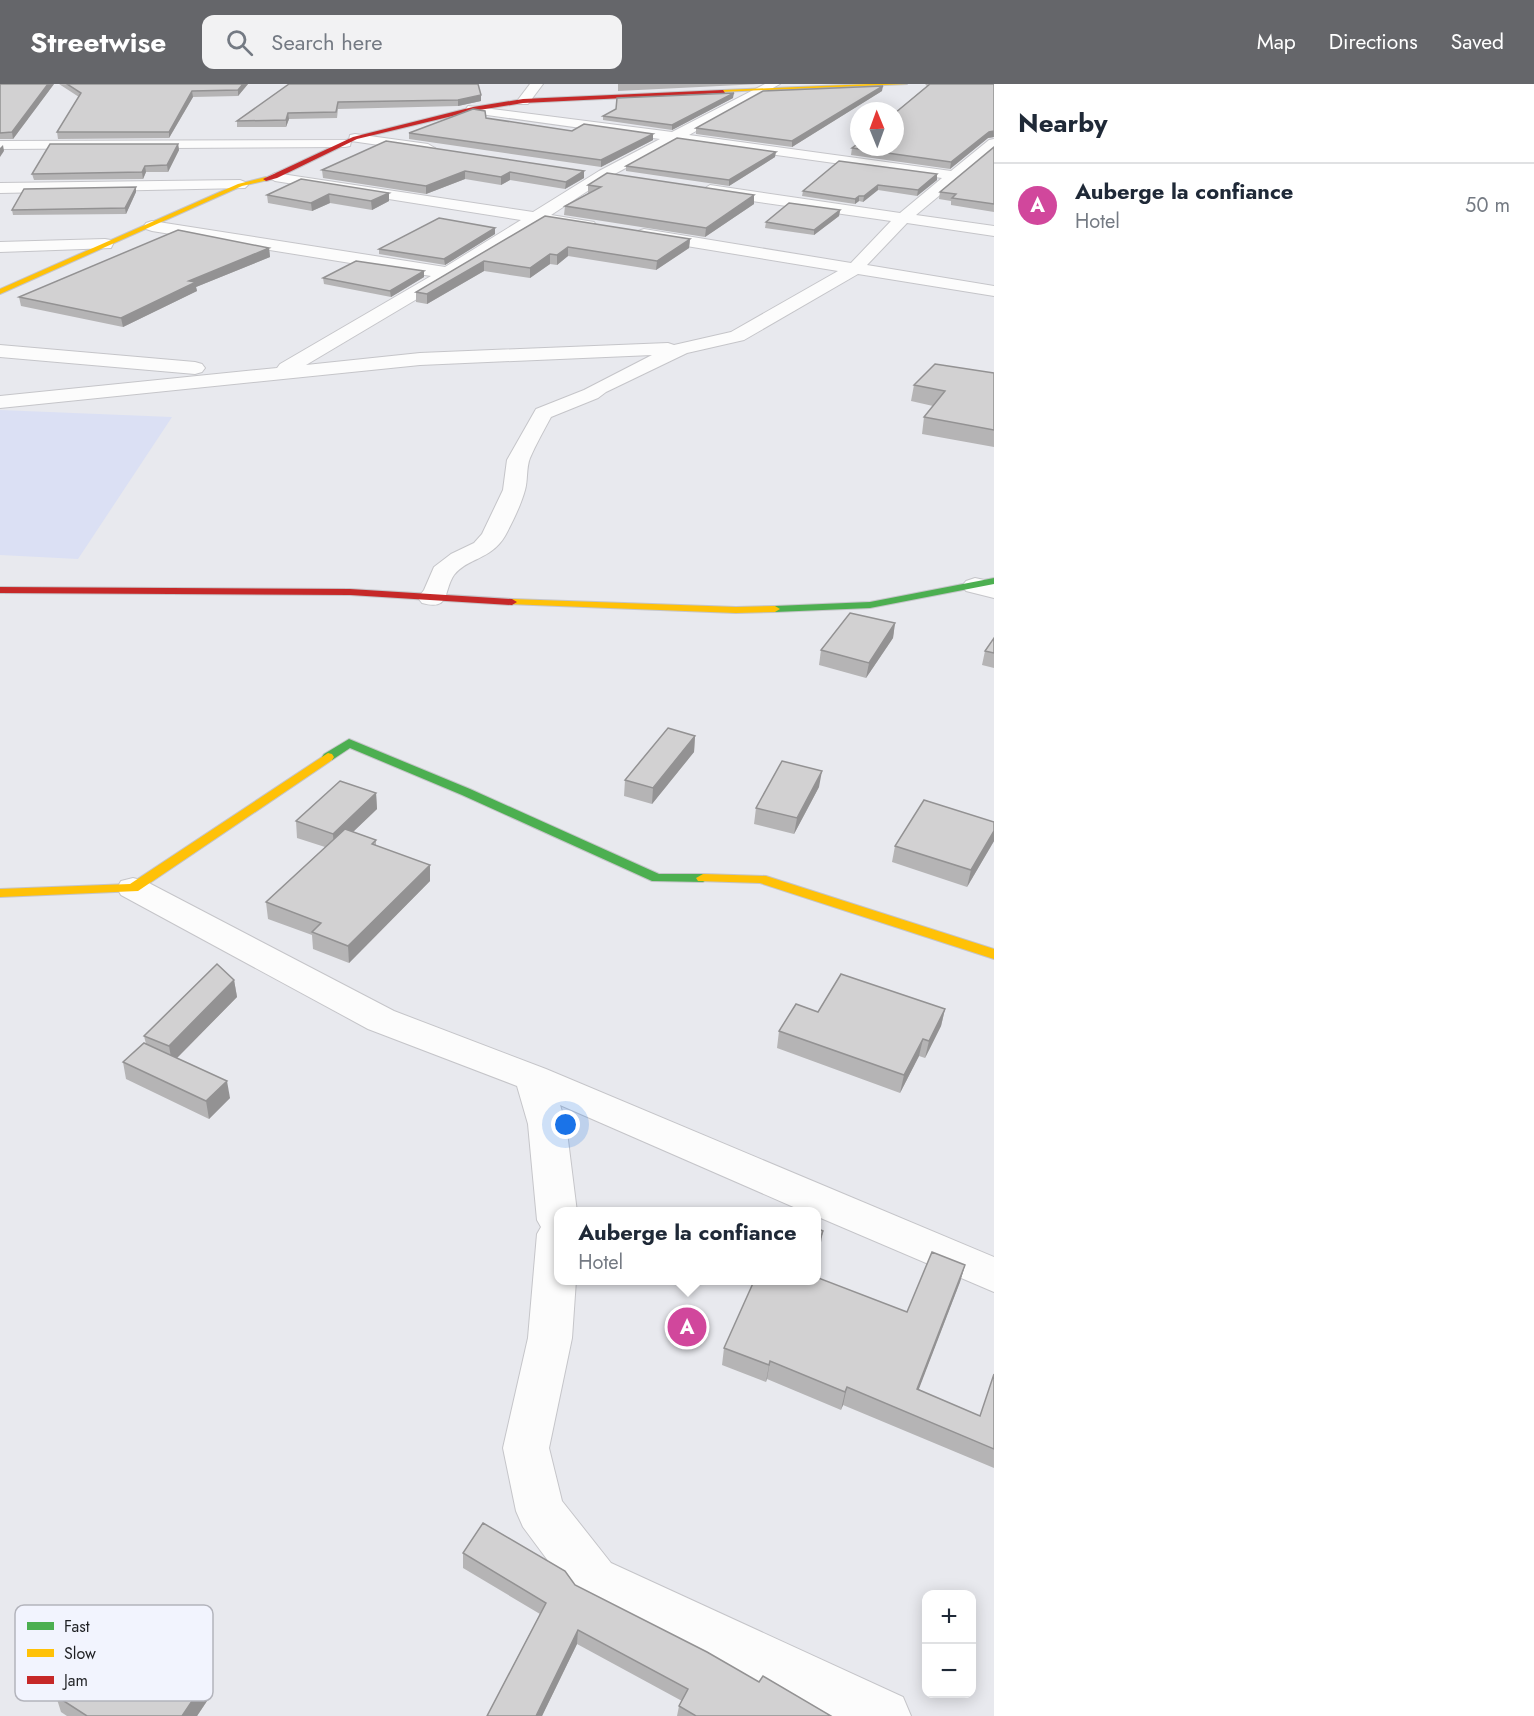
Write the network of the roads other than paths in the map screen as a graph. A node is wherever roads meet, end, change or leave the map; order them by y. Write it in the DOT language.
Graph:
graph roads {
  1 [pos="537,84"];
  2 [pos="904,84"];
  3 [pos="768,87"];
  4 [pos="523,101"];
  5 [pos="473,109"];
  6 [pos="672,136"];
  7 [pos="350,140"];
  8 [pos="994,143"];
  9 [pos="0,144"];
  10 [pos="21,144"];
  11 [pos="438,150"];
  12 [pos="580,171"];
  13 [pos="604,174"];
  14 [pos="957,176"];
  15 [pos="275,177"];
  16 [pos="627,178"];
  17 [pos="240,185"];
  18 [pos="696,188"];
  19 [pos="0,189"];
  20 [pos="537,217"];
  21 [pos="903,218"];
  22 [pos="152,226"];
  23 [pos="607,228"];
  24 [pos="630,231"];
  25 [pos="994,231"];
  26 [pos="105,244"];
  27 [pos="0,247"];
  28 [pos="854,268"];
  29 [pos="448,273"];
  30 [pos="994,291"];
  31 [pos="0,292"];
  32 [pos="681,349"];
  33 [pos="0,351"];
  34 [pos="280,373"];
  35 [pos="0,402"];
  36 [pos="988,585"];
  37 [pos="0,590"];
  38 [pos="431,598"];
  39 [pos="133,888"];
  40 [pos="0,893"];
  41 [pos="994,954"];
  42 [pos="533,1078"];
  43 [pos="557,1207"];
  44 [pos="994,1275"];
  45 [pos="554,1285"];
  46 [pos="884,1716"];
  1 -- 4 [label="street"];
  2 -- 3 [label="main road"];
  3 -- 4 [label="main road"];
  3 -- 6 [label="street"];
  4 -- 5 [label="main road"];
  5 -- 6 [label="street"];
  5 -- 7 [label="main road"];
  6 -- 13 [label="street"];
  6 -- 14 [label="street"];
  7 -- 10 [label="street"];
  7 -- 11 [label="street"];
  7 -- 15 [label="main road"];
  8 -- 14 [label="street"];
  9 -- 10 [label="street"];
  10 -- 19 [label="street"];
  12 -- 13 [label="street"];
  13 -- 16 [label="street"];
  13 -- 20 [label="street"];
  14 -- 21 [label="street"];
  15 -- 17 [label="main road"];
  15 -- 20 [label="street"];
  17 -- 19 [label="street"];
  17 -- 22 [label="main road"];
  18 -- 21 [label="street"];
  20 -- 23 [label="street"];
  20 -- 29 [label="street"];
  21 -- 25 [label="street"];
  21 -- 28 [label="street"];
  22 -- 26 [label="main road"];
  22 -- 29 [label="street"];
  24 -- 28 [label="street"];
  26 -- 27 [label="street"];
  26 -- 31 [label="main road"];
  28 -- 30 [label="street"];
  28 -- 32 [label="street"];
  29 -- 34 [label="street"];
  32 -- 34 [label="street"];
  32 -- 38 [label="street"];
  33 -- 34 [label="street"];
  34 -- 35 [label="street"];
  36 -- 38 [label="main road"];
  37 -- 38 [label="main road"];
  39 -- 40 [label="main road"];
  39 -- 41 [label="main road"];
  39 -- 42 [label="street"];
  42 -- 43 [label="street"];
  42 -- 44 [label="street"];
  45 -- 46 [label="street"];
}
